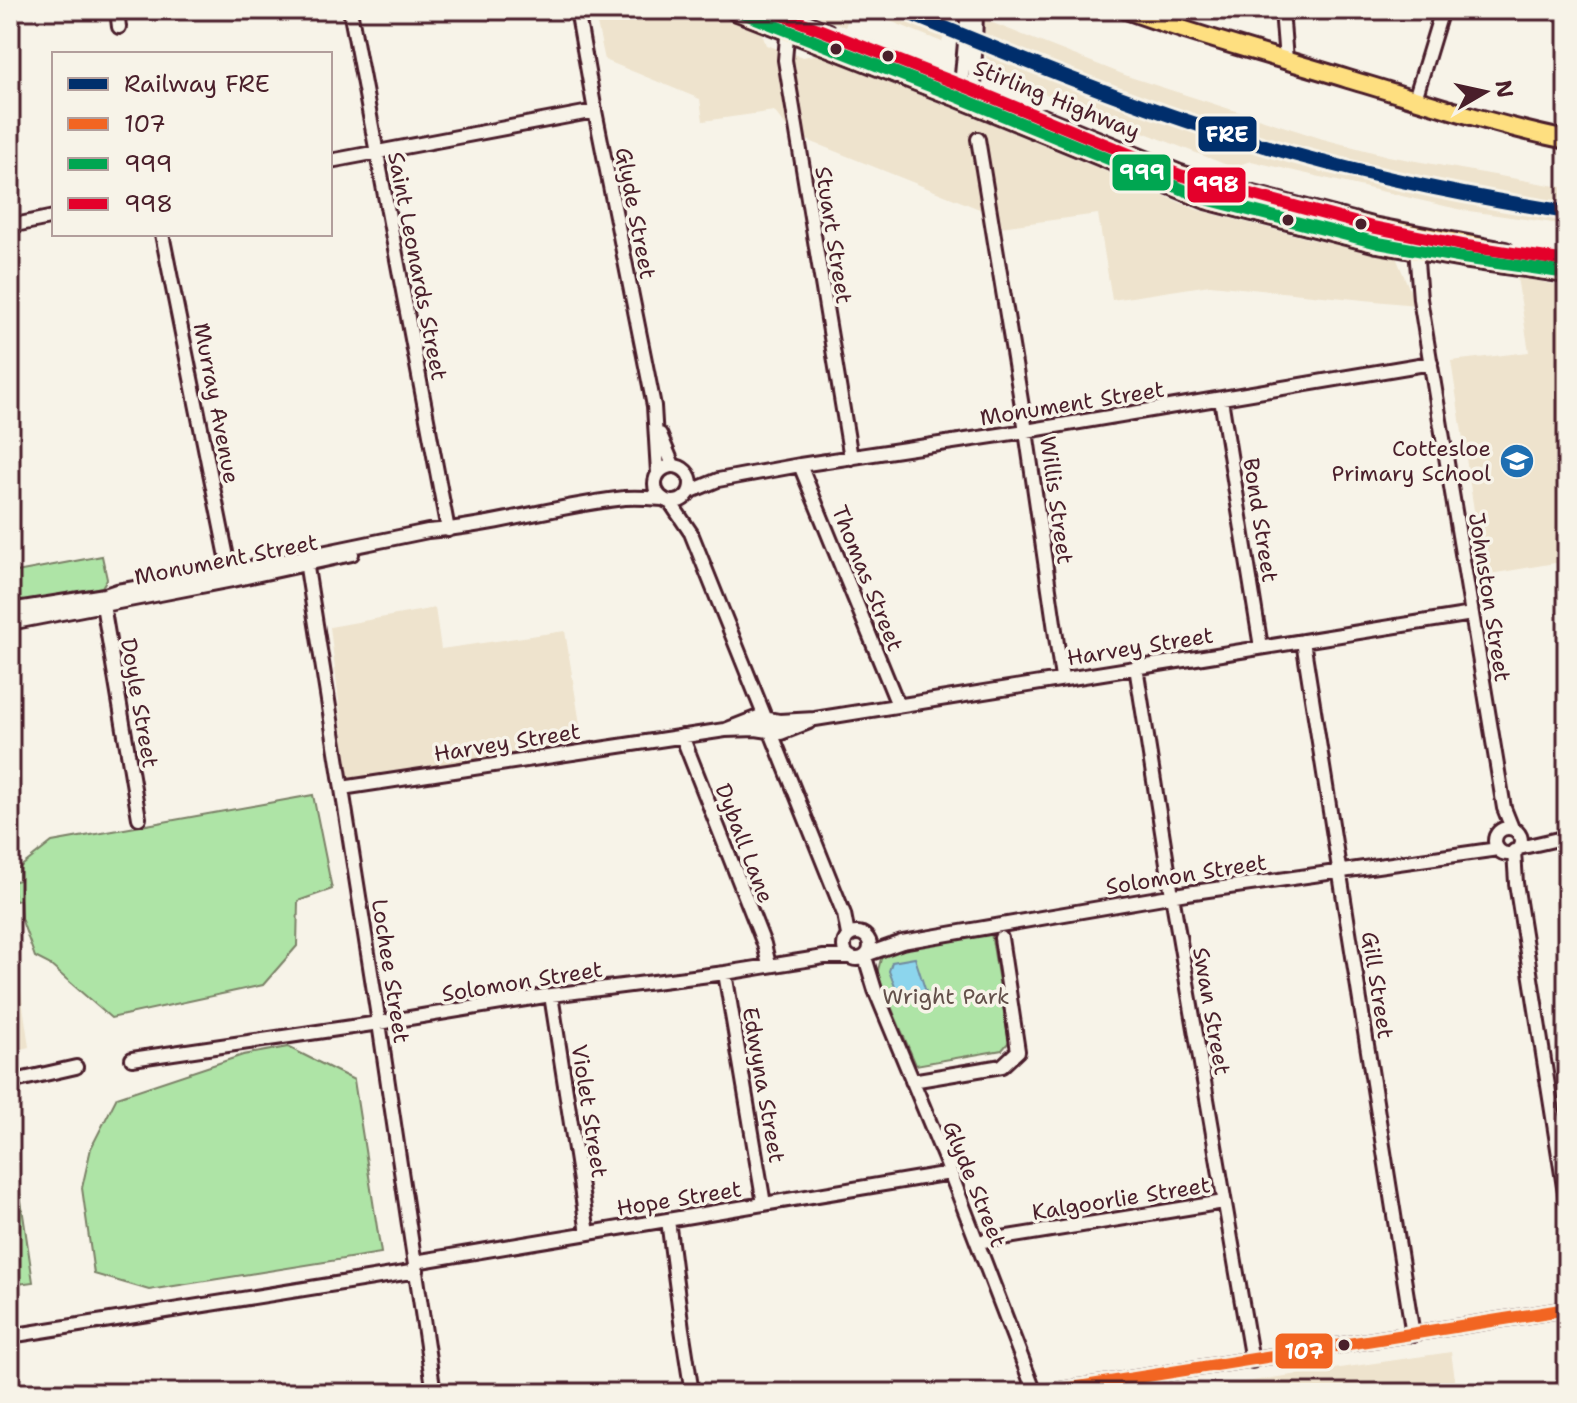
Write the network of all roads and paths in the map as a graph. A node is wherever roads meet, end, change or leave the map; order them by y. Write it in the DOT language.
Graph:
graph roads {
  1 [pos="117,10"];
  2 [pos="350,10"];
  3 [pos="577,10"];
  4 [pos="735,10"];
  5 [pos="770,10"];
  6 [pos="968,10"];
  7 [pos="976,10"];
  8 [pos="1126,10"];
  9 [pos="1282,10"];
  10 [pos="1442,10"];
  11 [pos="788,24"];
  12 [pos="119,27"];
  13 [pos="1286,60"];
  14 [pos="966,94"];
  15 [pos="1415,99"];
  16 [pos="595,111"];
  17 [pos="978,139"];
  18 [pos="1567,140"];
  19 [pos="376,153"];
  20 [pos="332,161"];
  21 [pos="52,217"];
  22 [pos="10,226"];
  23 [pos="162,236"];
  24 [pos="1416,249"];
  25 [pos="1567,261"];
  26 [pos="1567,273"];
  27 [pos="1431,363"];
  28 [pos="1221,399"];
  29 [pos="656,424"];
  30 [pos="1026,431"];
  31 [pos="851,458"];
  32 [pos="673,465"];
  33 [pos="800,465"];
  34 [pos="689,475"];
  35 [pos="657,478"];
  36 [pos="718,480"];
  37 [pos="687,495"];
  38 [pos="628,497"];
  39 [pos="666,500"];
  40 [pos="448,530"];
  41 [pos="691,533"];
  42 [pos="306,560"];
  43 [pos="231,576"];
  44 [pos="102,600"];
  45 [pos="10,610"];
  46 [pos="1472,614"];
  47 [pos="10,623"];
  48 [pos="1303,641"];
  49 [pos="1261,647"];
  50 [pos="1136,667"];
  51 [pos="1062,678"];
  52 [pos="898,705"];
  53 [pos="766,718"];
  54 [pos="815,719"];
  55 [pos="725,730"];
  56 [pos="772,732"];
  57 [pos="682,736"];
  58 [pos="342,788"];
  59 [pos="139,818"];
  60 [pos="1567,837"];
  61 [pos="1508,841"];
  62 [pos="1340,871"];
  63 [pos="1172,895"];
  64 [pos="1001,938"];
  65 [pos="857,948"];
  66 [pos="769,965"];
  67 [pos="725,973"];
  68 [pos="551,995"];
  69 [pos="379,1023"];
  70 [pos="132,1059"];
  71 [pos="76,1067"];
  72 [pos="912,1081"];
  73 [pos="10,1082"];
  74 [pos="950,1173"];
  75 [pos="1224,1202"];
  76 [pos="764,1204"];
  77 [pos="1567,1206"];
  78 [pos="668,1220"];
  79 [pos="588,1233"];
  80 [pos="977,1242"];
  81 [pos="416,1267"];
  82 [pos="1567,1309"];
  83 [pos="1413,1335"];
  84 [pos="10,1336"];
  85 [pos="1252,1361"];
  86 [pos="434,1393"];
  87 [pos="692,1393"];
  88 [pos="1038,1393"];
  1 -- 12 [label="street"];
  2 -- 19 [label="street, Saint Leonards Street"];
  3 -- 16 [label="street, Glyde Street"];
  4 -- 11 [label="highway, Stirling Highway"];
  5 -- 11 [label="highway, Stirling Highway"];
  6 -- 14 [label="street"];
  7 -- 14 [label="street"];
  8 -- 13 [label="main road"];
  9 -- 13 [label="street"];
  10 -- 15 [label="street"];
  11 -- 14 [label="highway, Stirling Highway"];
  11 -- 31 [label="street, Stuart Street"];
  13 -- 15 [label="main road"];
  14 -- 24 [label="highway, Stirling Highway"];
  14 -- 25 [label="highway, Stirling Highway"];
  15 -- 18 [label="main road"];
  16 -- 19 [label="street"];
  16 -- 29 [label="street, Glyde Street"];
  17 -- 30 [label="street, Willis Street"];
  19 -- 20 [label="street"];
  19 -- 40 [label="street, Saint Leonards Street"];
  21 -- 22 [label="street"];
  23 -- 43 [label="street, Murray Avenue"];
  24 -- 26 [label="highway, Stirling Highway"];
  24 -- 27 [label="street, Johnston Street"];
  27 -- 28 [label="street, Monument Street"];
  27 -- 46 [label="street, Johnston Street"];
  28 -- 30 [label="street, Monument Street"];
  28 -- 49 [label="street, Bond Street"];
  29 -- 32 [label="street, Glyde Street"];
  29 -- 35 [label="street, Glyde Street"];
  30 -- 31 [label="street, Monument Street"];
  30 -- 51 [label="street, Willis Street"];
  31 -- 33 [label="street, Monument Street"];
  32 -- 34 [label="street"];
  32 -- 35 [label="street"];
  33 -- 36 [label="street, Monument Street"];
  33 -- 52 [label="street, Thomas Street"];
  34 -- 36 [label="street, Monument Street"];
  34 -- 37 [label="street"];
  35 -- 38 [label="street, Monument Street"];
  35 -- 39 [label="street"];
  36 -- 37 [label="street, Monument Street"];
  37 -- 39 [label="street"];
  37 -- 41 [label="street, Glyde Street"];
  38 -- 39 [label="street, Monument Street"];
  38 -- 40 [label="street, Monument Street"];
  39 -- 41 [label="street, Glyde Street"];
  40 -- 42 [label="street, Monument Street"];
  41 -- 53 [label="street, Glyde Street"];
  42 -- 43 [label="street, Monument Street"];
  42 -- 58 [label="street, Lochee Street"];
  43 -- 44 [label="street, Monument Street"];
  44 -- 45 [label="street, Monument Street"];
  44 -- 47 [label="street, Monument Street"];
  44 -- 59 [label="street, Doyle Street"];
  46 -- 48 [label="street, Harvey Street"];
  46 -- 61 [label="street, Johnston Street"];
  48 -- 49 [label="street, Harvey Street"];
  48 -- 62 [label="street, Gill Street"];
  49 -- 50 [label="street, Harvey Street"];
  50 -- 51 [label="street, Harvey Street"];
  50 -- 63 [label="street, Swan Street"];
  51 -- 52 [label="street, Harvey Street"];
  52 -- 54 [label="street, Harvey Street"];
  53 -- 54 [label="street, Harvey Street"];
  53 -- 55 [label="street, Harvey Street"];
  53 -- 56 [label="street, Glyde Street"];
  54 -- 56 [label="street, Harvey Street"];
  55 -- 56 [label="street, Harvey Street"];
  55 -- 57 [label="street, Harvey Street"];
  56 -- 65 [label="street, Glyde Street"];
  57 -- 58 [label="street, Harvey Street"];
  57 -- 66 [label="street, Dyball Lane"];
  58 -- 69 [label="street, Lochee Street"];
  60 -- 61 [label="street, Solomon Street"];
  61 -- 62 [label="street, Solomon Street"];
  61 -- 77 [label="street, Johnston Street"];
  62 -- 63 [label="street, Solomon Street"];
  62 -- 83 [label="street, Gill Street"];
  63 -- 65 [label="street, Solomon Street"];
  63 -- 75 [label="street, Swan Street"];
  64 -- 72 [label="street"];
  65 -- 66 [label="street, Solomon Street"];
  65 -- 72 [label="street, Glyde Street"];
  66 -- 67 [label="street, Solomon Street"];
  67 -- 68 [label="street, Solomon Street"];
  67 -- 76 [label="street, Edwyna Street"];
  68 -- 69 [label="street, Solomon Street"];
  68 -- 79 [label="street, Violet Street"];
  69 -- 70 [label="street, Solomon Street"];
  69 -- 81 [label="street, Lochee Street"];
  71 -- 73 [label="street"];
  72 -- 74 [label="street, Glyde Street"];
  74 -- 76 [label="street, Hope Street"];
  74 -- 80 [label="street, Glyde Street"];
  75 -- 80 [label="street, Kalgoorlie Street"];
  75 -- 85 [label="street, Swan Street"];
  76 -- 78 [label="street, Hope Street"];
  78 -- 79 [label="street, Hope Street"];
  78 -- 87 [label="street"];
  79 -- 81 [label="street, Hope Street"];
  80 -- 88 [label="street, Glyde Street"];
  81 -- 84 [label="street, Hope Street"];
  81 -- 86 [label="street, Lochee Street"];
  82 -- 83 [label="street"];
  83 -- 85 [label="street"];
  85 -- 88 [label="street"];
}
